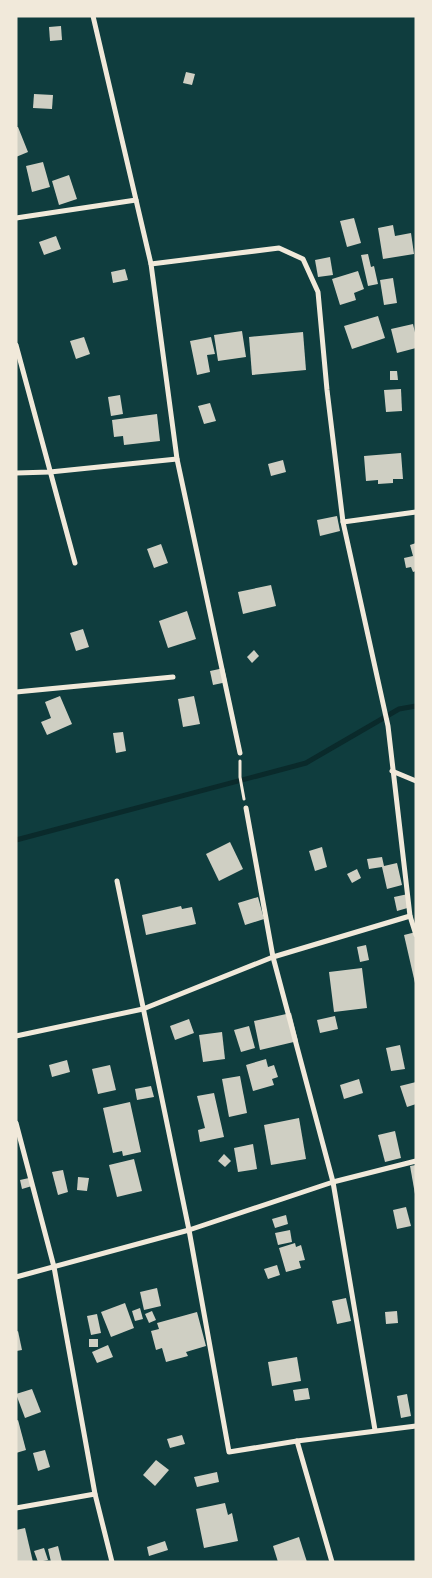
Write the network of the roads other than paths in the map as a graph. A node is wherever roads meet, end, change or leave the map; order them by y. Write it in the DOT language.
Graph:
graph roads {
  1 [pos="93,16"];
  2 [pos="136,200"];
  3 [pos="16,218"];
  4 [pos="151,264"];
  5 [pos="16,345"];
  6 [pos="177,459"];
  7 [pos="50,472"];
  8 [pos="16,473"];
  9 [pos="416,512"];
  10 [pos="343,522"];
  11 [pos="75,563"];
  12 [pos="173,677"];
  13 [pos="16,692"];
  14 [pos="240,753"];
  15 [pos="392,771"];
  16 [pos="416,782"];
  17 [pos="246,808"];
  18 [pos="116,881"];
  19 [pos="410,916"];
  20 [pos="416,935"];
  21 [pos="273,957"];
  22 [pos="144,1010"];
  23 [pos="16,1036"];
  24 [pos="16,1123"];
  25 [pos="416,1161"];
  26 [pos="333,1182"];
  27 [pos="189,1230"];
  28 [pos="54,1267"];
  29 [pos="16,1277"];
  30 [pos="416,1426"];
  31 [pos="375,1430"];
  32 [pos="297,1441"];
  33 [pos="95,1494"];
  34 [pos="16,1508"];
  35 [pos="112,1562"];
  36 [pos="332,1562"];
  1 -- 2 [label="street"];
  2 -- 3 [label="street"];
  2 -- 4 [label="street"];
  4 -- 6 [label="street"];
  4 -- 10 [label="street"];
  5 -- 7 [label="street"];
  6 -- 7 [label="street"];
  6 -- 14 [label="street"];
  7 -- 8 [label="street"];
  7 -- 11 [label="street"];
  9 -- 10 [label="street"];
  10 -- 15 [label="street"];
  12 -- 13 [label="street"];
  15 -- 16 [label="street"];
  15 -- 19 [label="street"];
  17 -- 21 [label="street"];
  18 -- 22 [label="street"];
  19 -- 20 [label="street"];
  19 -- 21 [label="street"];
  21 -- 22 [label="street"];
  21 -- 26 [label="street"];
  22 -- 23 [label="street"];
  22 -- 27 [label="street"];
  24 -- 28 [label="street"];
  25 -- 26 [label="street"];
  26 -- 27 [label="street"];
  26 -- 31 [label="street"];
  27 -- 28 [label="street"];
  27 -- 32 [label="street"];
  28 -- 29 [label="street"];
  28 -- 33 [label="street"];
  30 -- 31 [label="street"];
  31 -- 32 [label="street"];
  32 -- 36 [label="street"];
  33 -- 34 [label="street"];
  33 -- 35 [label="street"];
}
